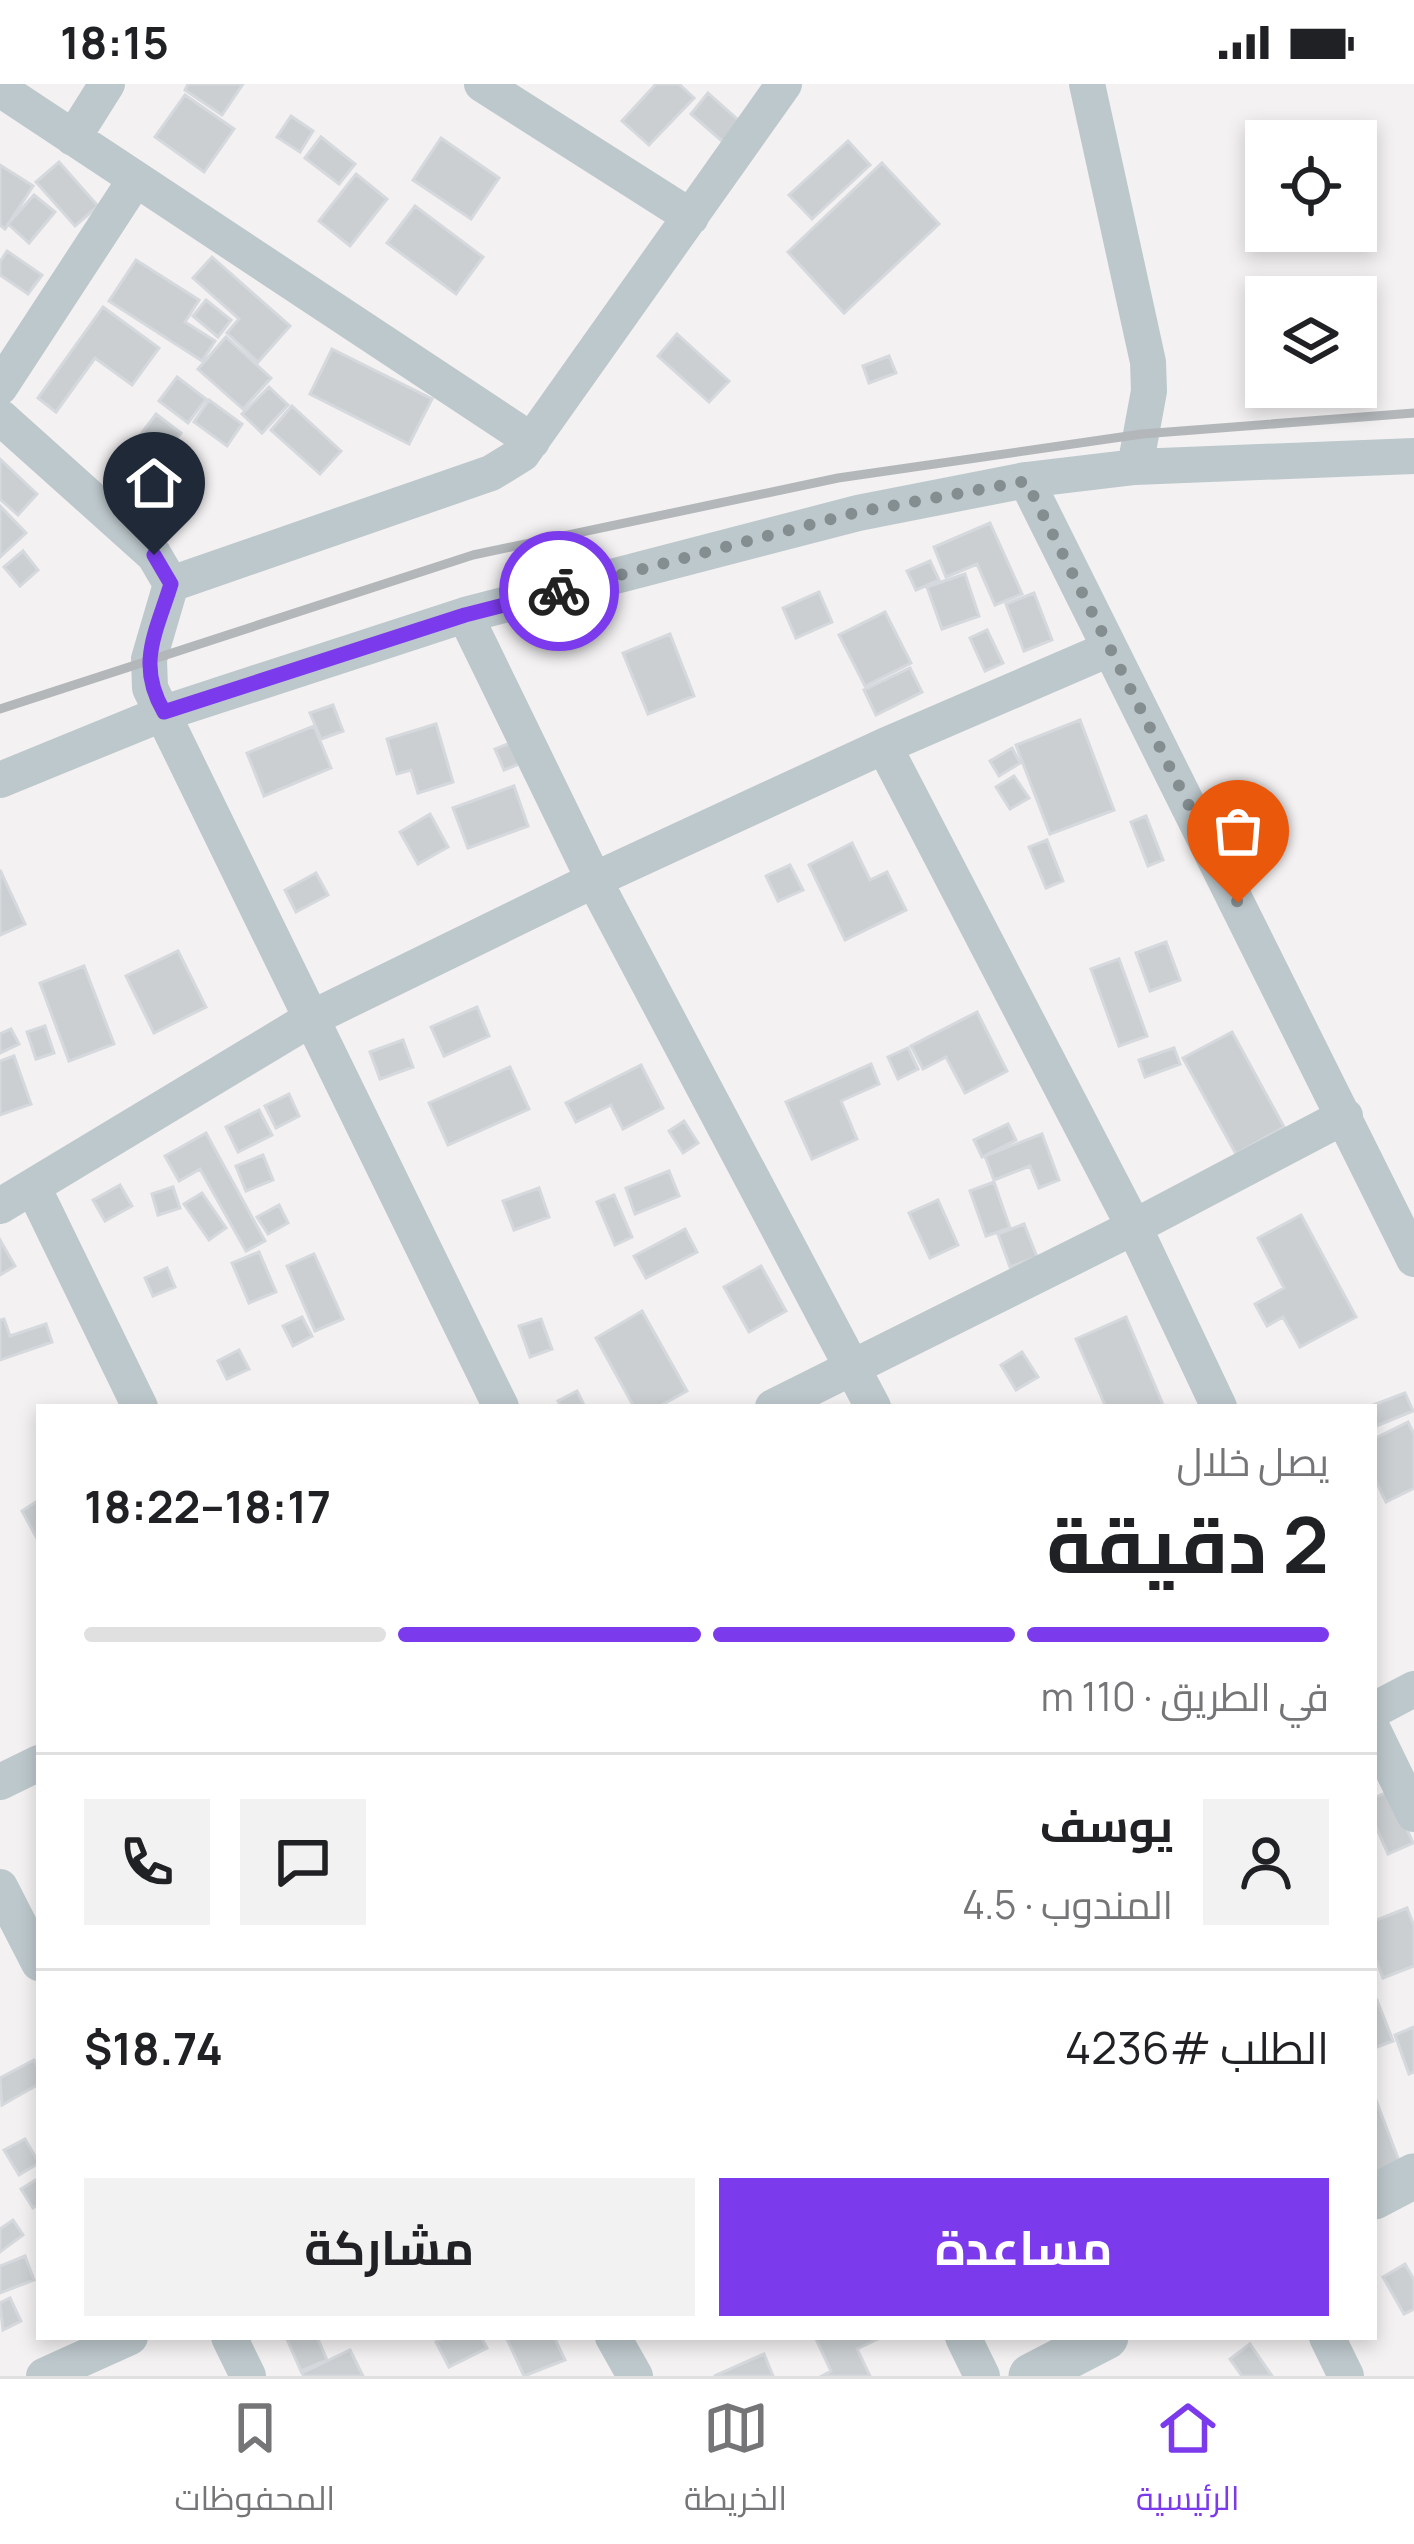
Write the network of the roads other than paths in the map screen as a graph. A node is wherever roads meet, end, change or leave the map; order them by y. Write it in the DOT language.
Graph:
graph roads {
  1 [pos="107,84"];
  2 [pos="482,84"];
  3 [pos="784,84"];
  4 [pos="1087,84"];
  5 [pos="0,88"];
  6 [pos="73,138"];
  7 [pos="135,180"];
  8 [pos="691,217"];
  9 [pos="0,387"];
  10 [pos="0,417"];
  11 [pos="532,442"];
  12 [pos="1414,456"];
  13 [pos="1135,467"];
  14 [pos="1026,481"];
  15 [pos="171,584"];
  16 [pos="465,615"];
  17 [pos="1109,649"];
  18 [pos="164,712"];
  19 [pos="884,746"];
  20 [pos="0,780"];
  21 [pos="594,880"];
  22 [pos="312,1018"];
  23 [pos="1345,1116"];
  24 [pos="34,1189"];
  25 [pos="0,1206"];
  26 [pos="1134,1227"];
  27 [pos="1414,1259"];
  28 [pos="853,1366"];
  29 [pos="139,1404"];
  30 [pos="500,1404"];
  31 [pos="779,1404"];
  32 [pos="872,1404"];
  33 [pos="1219,1404"];
  34 [pos="1414,1689"];
  35 [pos="1377,1709"];
  36 [pos="1377,1738"];
  37 [pos="36,1764"];
  38 [pos="0,1782"];
  39 [pos="1414,1814"];
  40 [pos="0,1887"];
  41 [pos="36,1957"];
  42 [pos="1414,2176"];
  43 [pos="1377,2195"];
  44 [pos="123,2340"];
  45 [pos="230,2340"];
  46 [pos="615,2340"];
  47 [pos="964,2340"];
  48 [pos="1100,2340"];
  49 [pos="1328,2340"];
  50 [pos="44,2376"];
  51 [pos="248,2376"];
  52 [pos="634,2376"];
  53 [pos="982,2376"];
  54 [pos="1031,2376"];
  55 [pos="1346,2376"];
  1 -- 6 [label="street"];
  2 -- 8 [label="street"];
  3 -- 8 [label="street"];
  4 -- 13 [label="street"];
  5 -- 6 [label="street"];
  6 -- 7 [label="street"];
  7 -- 9 [label="street"];
  7 -- 11 [label="street"];
  8 -- 11 [label="street"];
  10 -- 15 [label="street"];
  11 -- 15 [label="street"];
  12 -- 13 [label="street"];
  13 -- 14 [label="street"];
  14 -- 16 [label="street"];
  14 -- 17 [label="street"];
  15 -- 18 [label="street"];
  16 -- 18 [label="street"];
  16 -- 21 [label="street"];
  17 -- 19 [label="street"];
  17 -- 23 [label="street"];
  18 -- 20 [label="street"];
  18 -- 22 [label="street"];
  19 -- 21 [label="street"];
  19 -- 26 [label="street"];
  21 -- 22 [label="street"];
  21 -- 28 [label="street"];
  22 -- 24 [label="street"];
  22 -- 30 [label="street"];
  23 -- 26 [label="street"];
  23 -- 27 [label="street"];
  24 -- 25 [label="street"];
  24 -- 29 [label="street"];
  26 -- 28 [label="street"];
  26 -- 33 [label="street"];
  28 -- 31 [label="street"];
  28 -- 32 [label="street"];
  34 -- 35 [label="street"];
  36 -- 39 [label="street"];
  37 -- 38 [label="street"];
  40 -- 41 [label="street"];
  42 -- 43 [label="street"];
  44 -- 50 [label="street"];
  45 -- 51 [label="street"];
  46 -- 52 [label="street"];
  47 -- 53 [label="street"];
  48 -- 54 [label="street"];
  49 -- 55 [label="street"];
}
